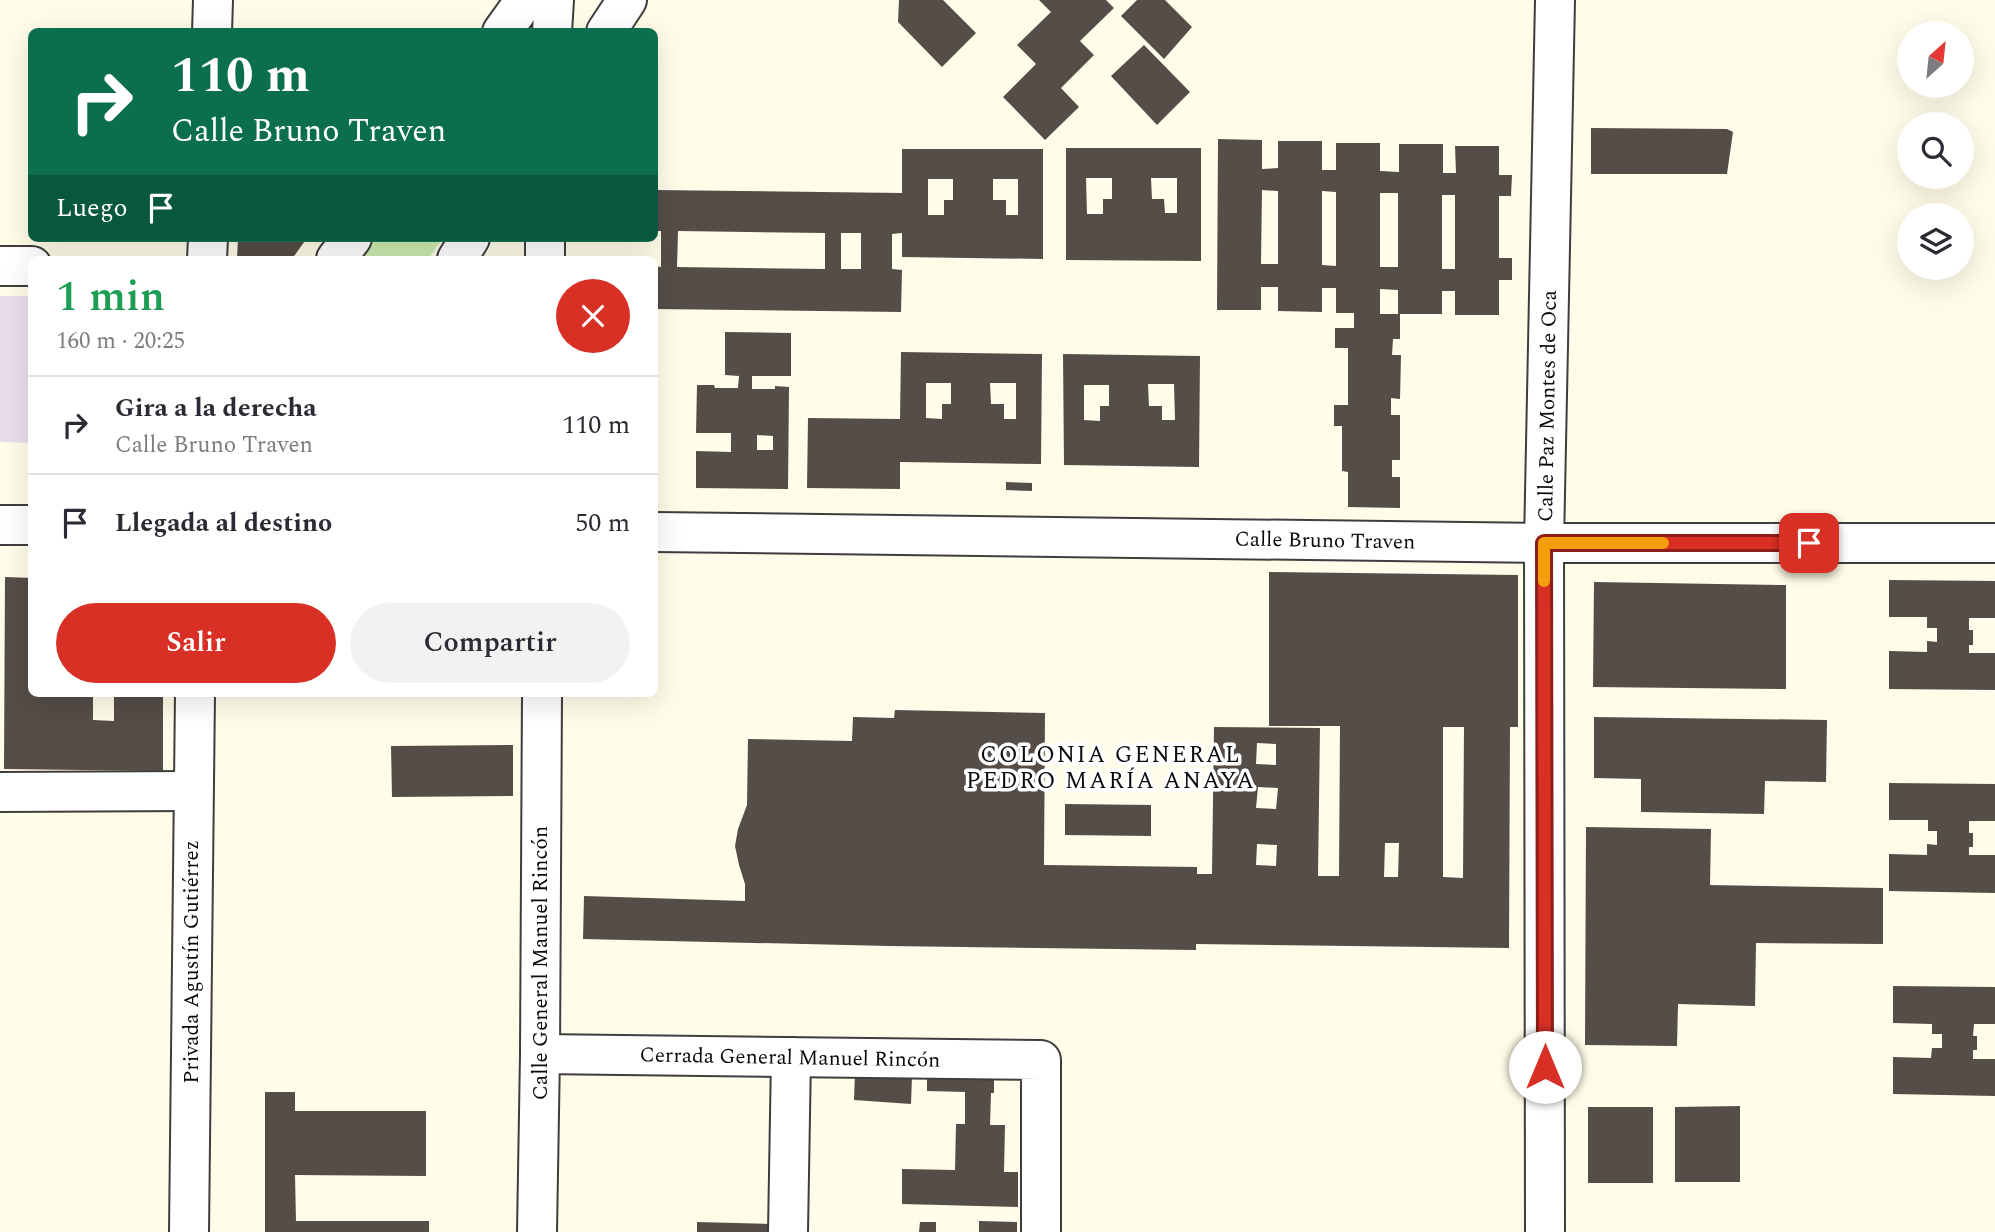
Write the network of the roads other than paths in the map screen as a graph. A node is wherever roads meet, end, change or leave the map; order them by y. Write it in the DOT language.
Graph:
graph roads {
  1 [pos="213,0"];
  2 [pos="525,0"];
  3 [pos="554,0"];
  4 [pos="627,0"];
  5 [pos="1555,0"];
  6 [pos="212,28"];
  7 [pos="505,28"];
  8 [pos="552,28"];
  9 [pos="610,28"];
  10 [pos="0,266"];
  11 [pos="28,267"];
  12 [pos="0,525"];
  13 [pos="28,525"];
  14 [pos="658,532"];
  15 [pos="1544,543"];
  16 [pos="1995,543"];
  17 [pos="195,697"];
  18 [pos="542,697"];
  19 [pos="192,791"];
  20 [pos="0,792"];
  21 [pos="540,1054"];
  22 [pos="791,1057"];
  23 [pos="189,1232"];
  24 [pos="537,1232"];
  25 [pos="788,1232"];
  26 [pos="1041,1232"];
  27 [pos="1545,1232"];
  1 -- 6 [label="street"];
  2 -- 7 [label="street"];
  3 -- 8 [label="street"];
  4 -- 9 [label="street"];
  5 -- 15 [label="street, Calle Paz Montes de Oca"];
  10 -- 11 [label="street"];
  12 -- 13 [label="street"];
  14 -- 15 [label="street, Calle Bruno Traven"];
  15 -- 16 [label="street, Calle Bruno Traven"];
  15 -- 27 [label="street, Calle Paz Montes de Oca"];
  17 -- 19 [label="street, Privada Agustín Gutiérrez"];
  18 -- 21 [label="street, Calle General Manuel Rincón"];
  19 -- 20 [label="street"];
  19 -- 23 [label="street, Privada Agustín Gutiérrez"];
  21 -- 22 [label="street, Cerrada General Manuel Rincón"];
  21 -- 24 [label="street, Calle General Manuel Rincón"];
  22 -- 25 [label="street"];
  22 -- 26 [label="street, Cerrada General Manuel Rincón"];
}
